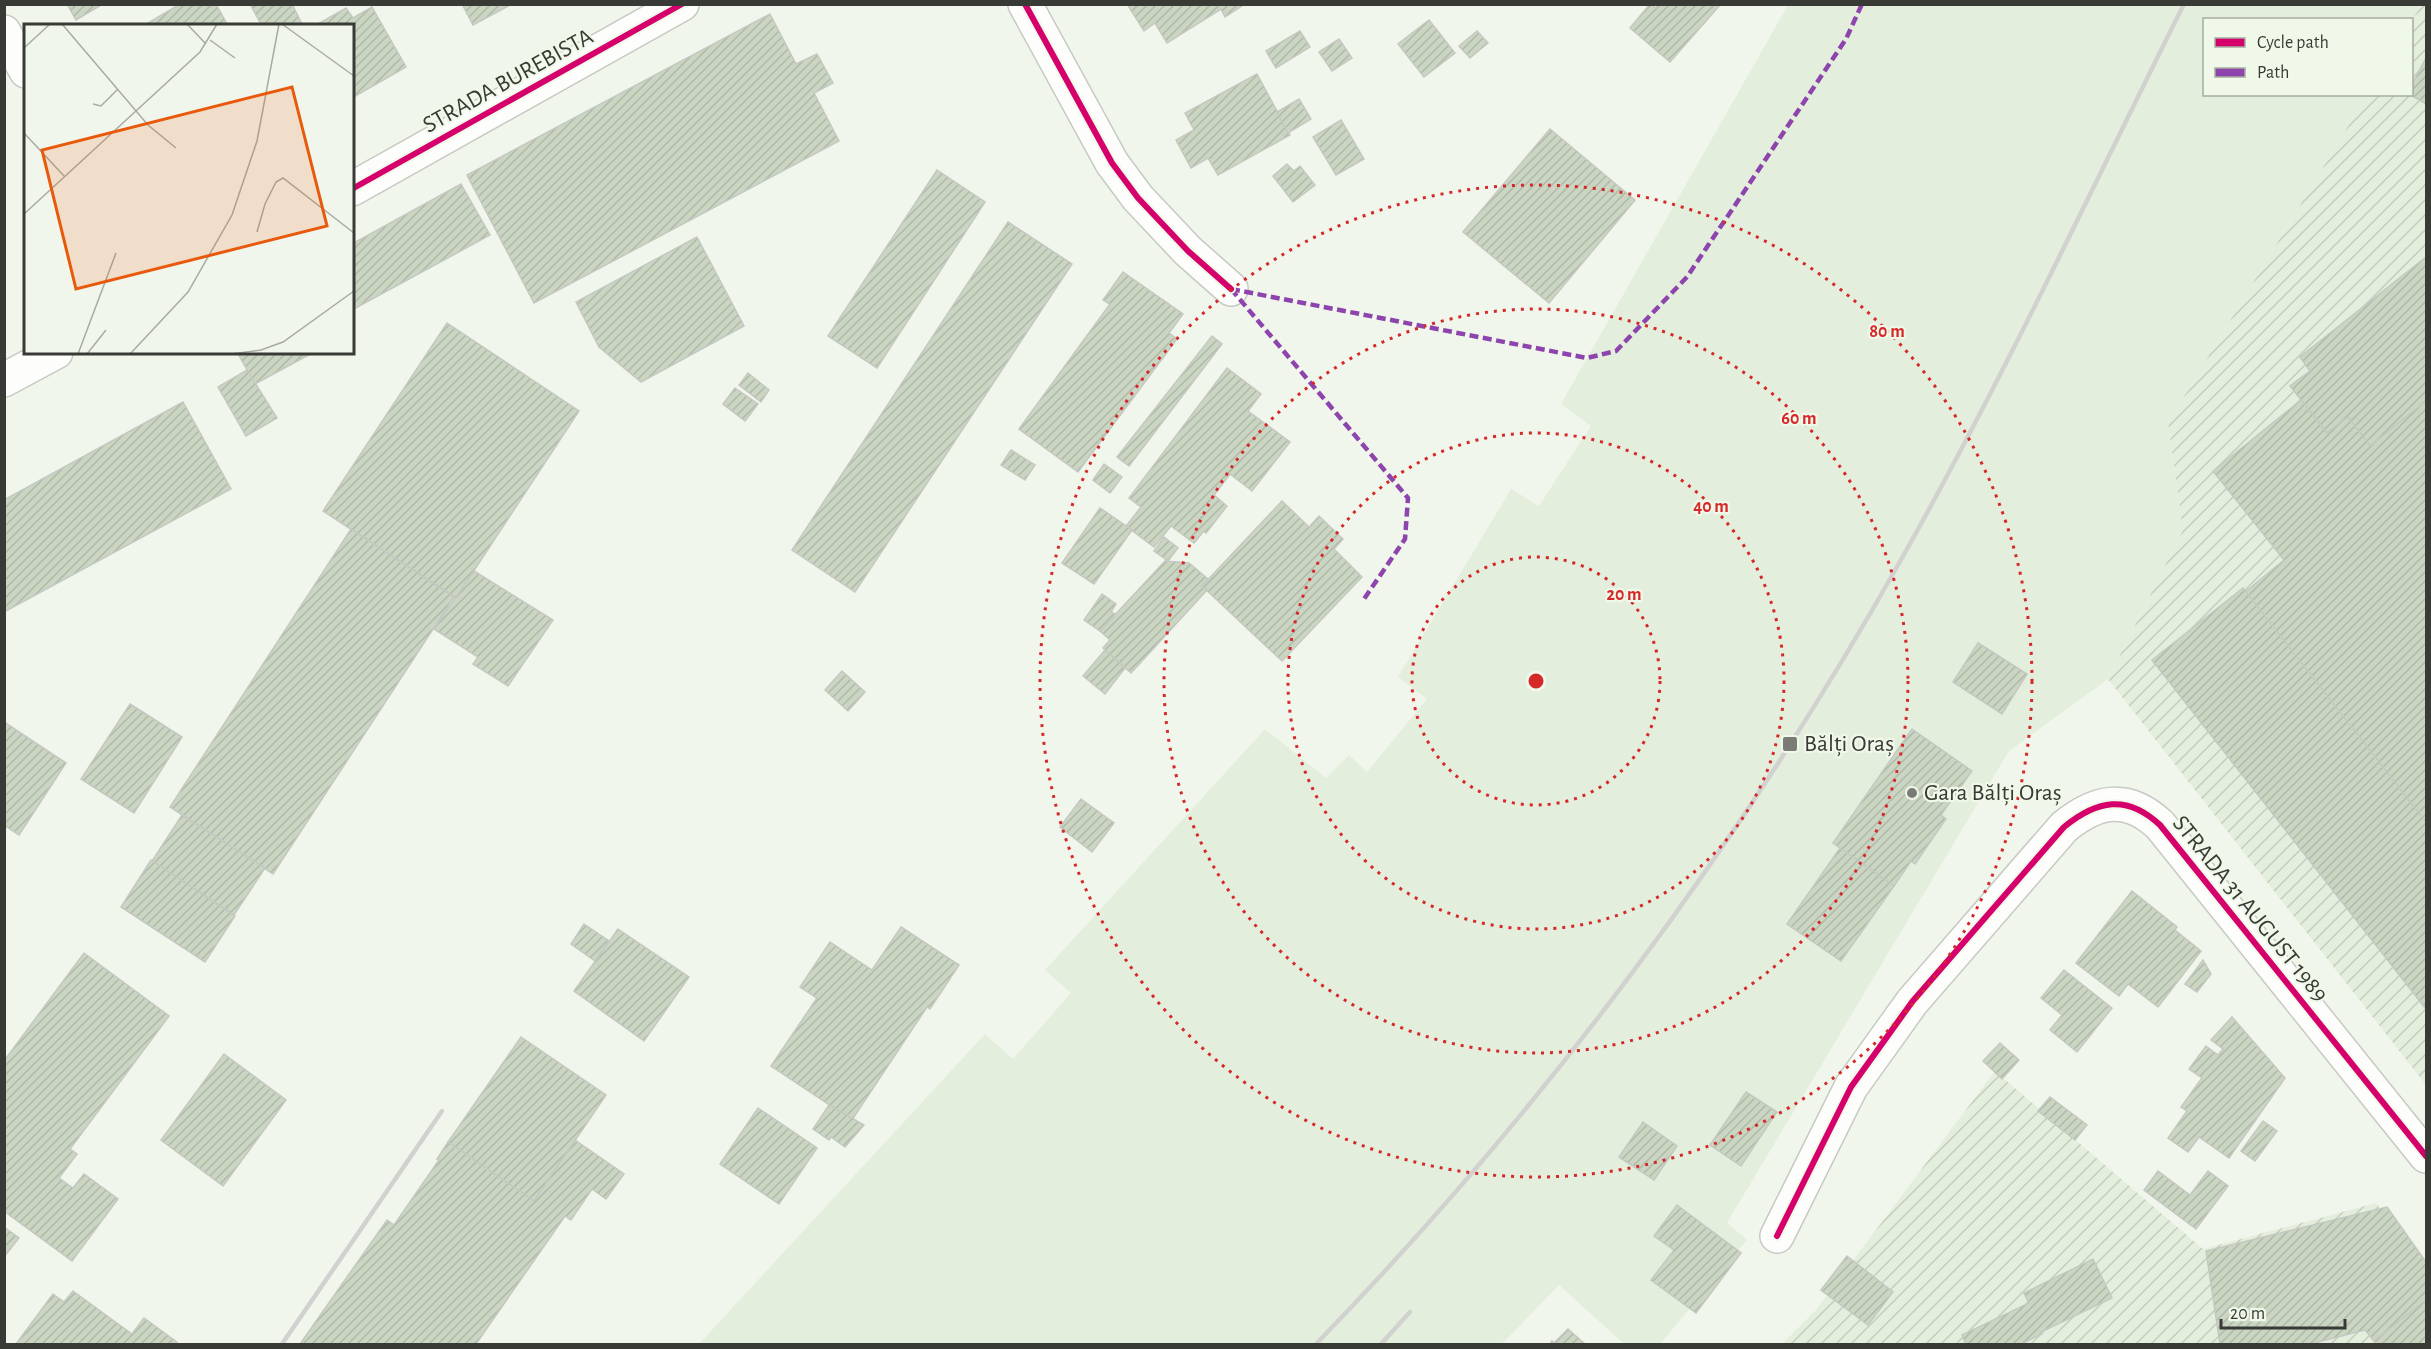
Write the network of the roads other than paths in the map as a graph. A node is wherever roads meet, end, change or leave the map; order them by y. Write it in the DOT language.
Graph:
graph roads {
  1 [pos="682,4"];
  2 [pos="1025,4"];
  3 [pos="4,32"];
  4 [pos="24,67"];
  5 [pos="354,188"];
  6 [pos="1231,289"];
  7 [pos="52,354"];
  8 [pos="4,380"];
  9 [pos="2427,1156"];
  10 [pos="1777,1236"];
  1 -- 5 [label="street, STRADA BUREBISTA"];
  2 -- 6 [label="street"];
  3 -- 4 [label="street"];
  7 -- 8 [label="street"];
  9 -- 10 [label="street, STRADA 31 AUGUST 1989"];
}
